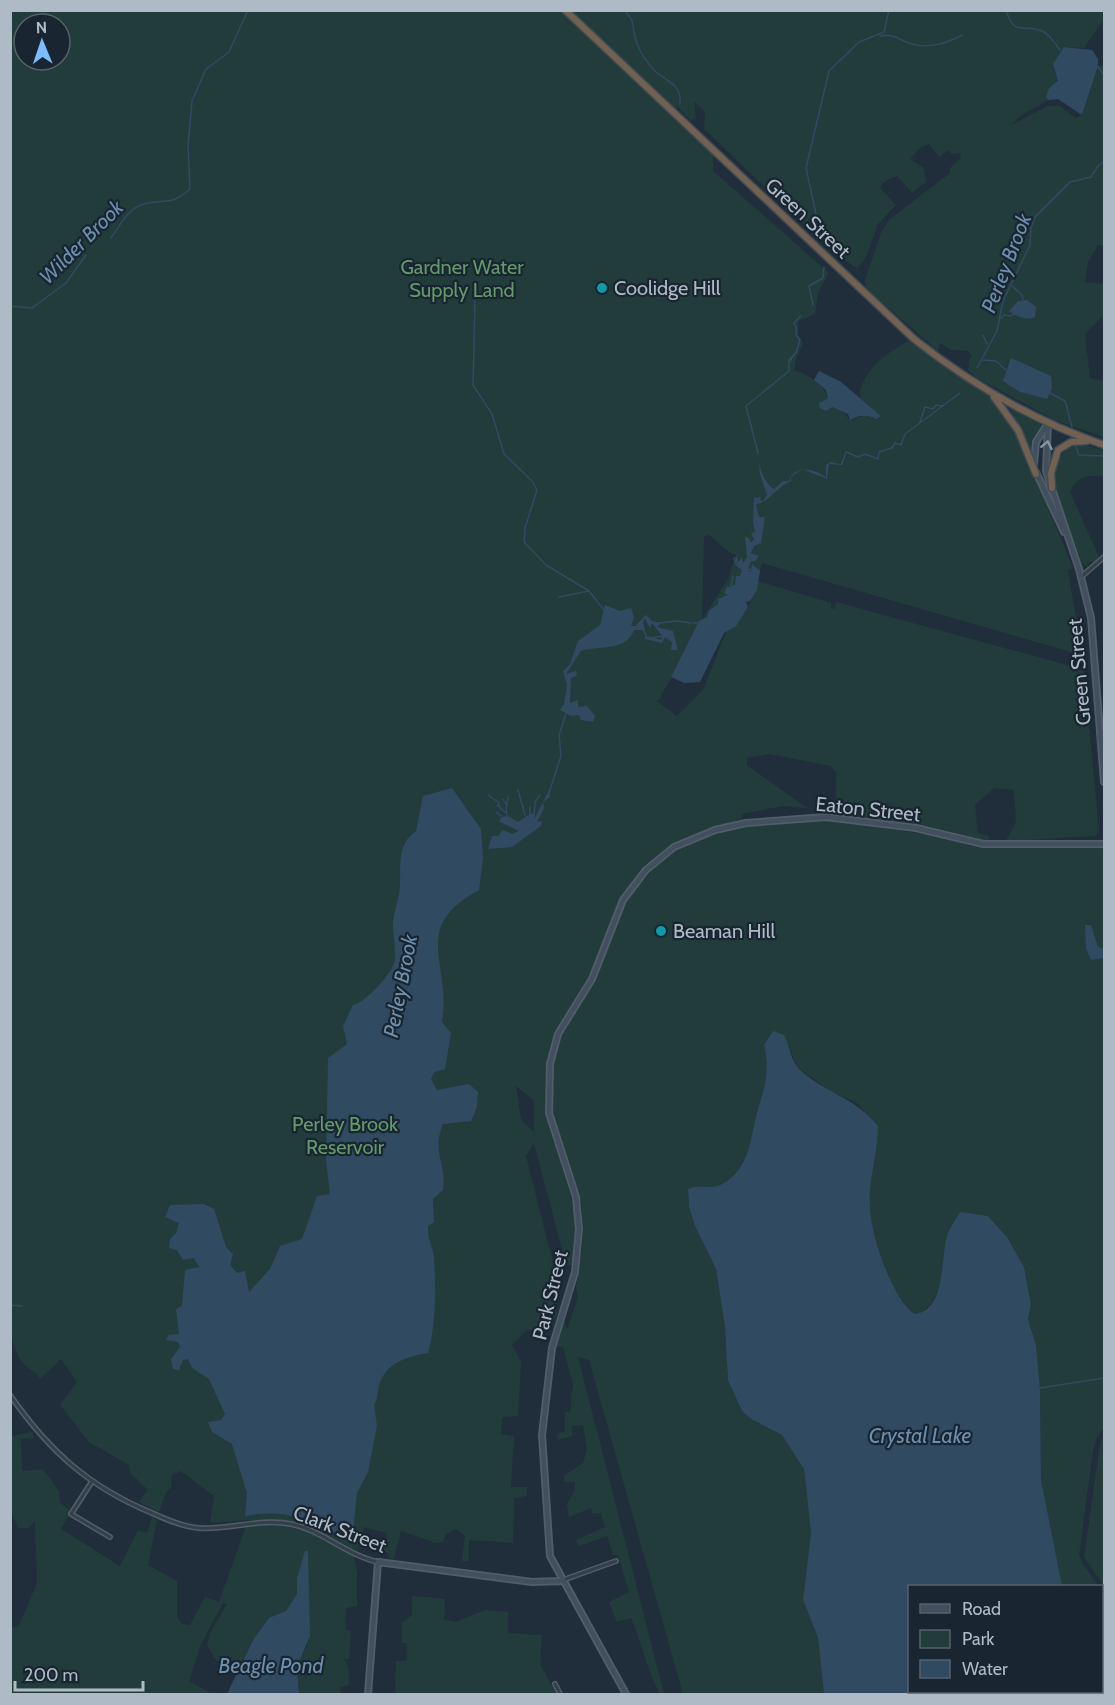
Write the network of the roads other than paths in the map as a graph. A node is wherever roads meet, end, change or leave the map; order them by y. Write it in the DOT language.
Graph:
graph roads {
  1 [pos="565,10"];
  2 [pos="990,392"];
  3 [pos="1048,423"];
  4 [pos="1094,441"];
  5 [pos="1104,445"];
  6 [pos="1036,474"];
  7 [pos="1052,488"];
  8 [pos="1104,557"];
  9 [pos="1077,561"];
  10 [pos="1081,577"];
  11 [pos="1104,782"];
  12 [pos="1104,844"];
  13 [pos="642,874"];
  14 [pos="10,1395"];
  15 [pos="13,1402"];
  16 [pos="92,1482"];
  17 [pos="110,1537"];
  18 [pos="616,1561"];
  19 [pos="378,1562"];
  20 [pos="562,1581"];
  21 [pos="555,1684"];
  22 [pos="623,1694"];
  23 [pos="368,1695"];
  24 [pos="560,1695"];
  1 -- 2 [label="highway, Green Street"];
  2 -- 3 [label="highway, Green Street"];
  2 -- 6 [label="highway"];
  3 -- 4 [label="highway"];
  3 -- 6 [label="street, Green Street"];
  7 -- 3 [label="street, Green Street, one-way"];
  4 -- 5 [label="highway"];
  4 -- 7 [label="highway"];
  6 -- 9 [label="street, Green Street"];
  7 -- 9 [label="street, Green Street"];
  8 -- 10 [label="street"];
  9 -- 10 [label="street, Green Street"];
  10 -- 11 [label="street, Green Street"];
  12 -- 13 [label="street, Eaton Street"];
  13 -- 20 [label="street, Park Street"];
  14 -- 15 [label="street, Clark Street"];
  15 -- 16 [label="street, Clark Street"];
  16 -- 17 [label="street"];
  16 -- 19 [label="street, Clark Street"];
  18 -- 20 [label="street"];
  19 -- 20 [label="street, Clark Street"];
  19 -- 23 [label="street"];
  20 -- 22 [label="street, Park Street"];
  21 -- 24 [label="street"];
}
